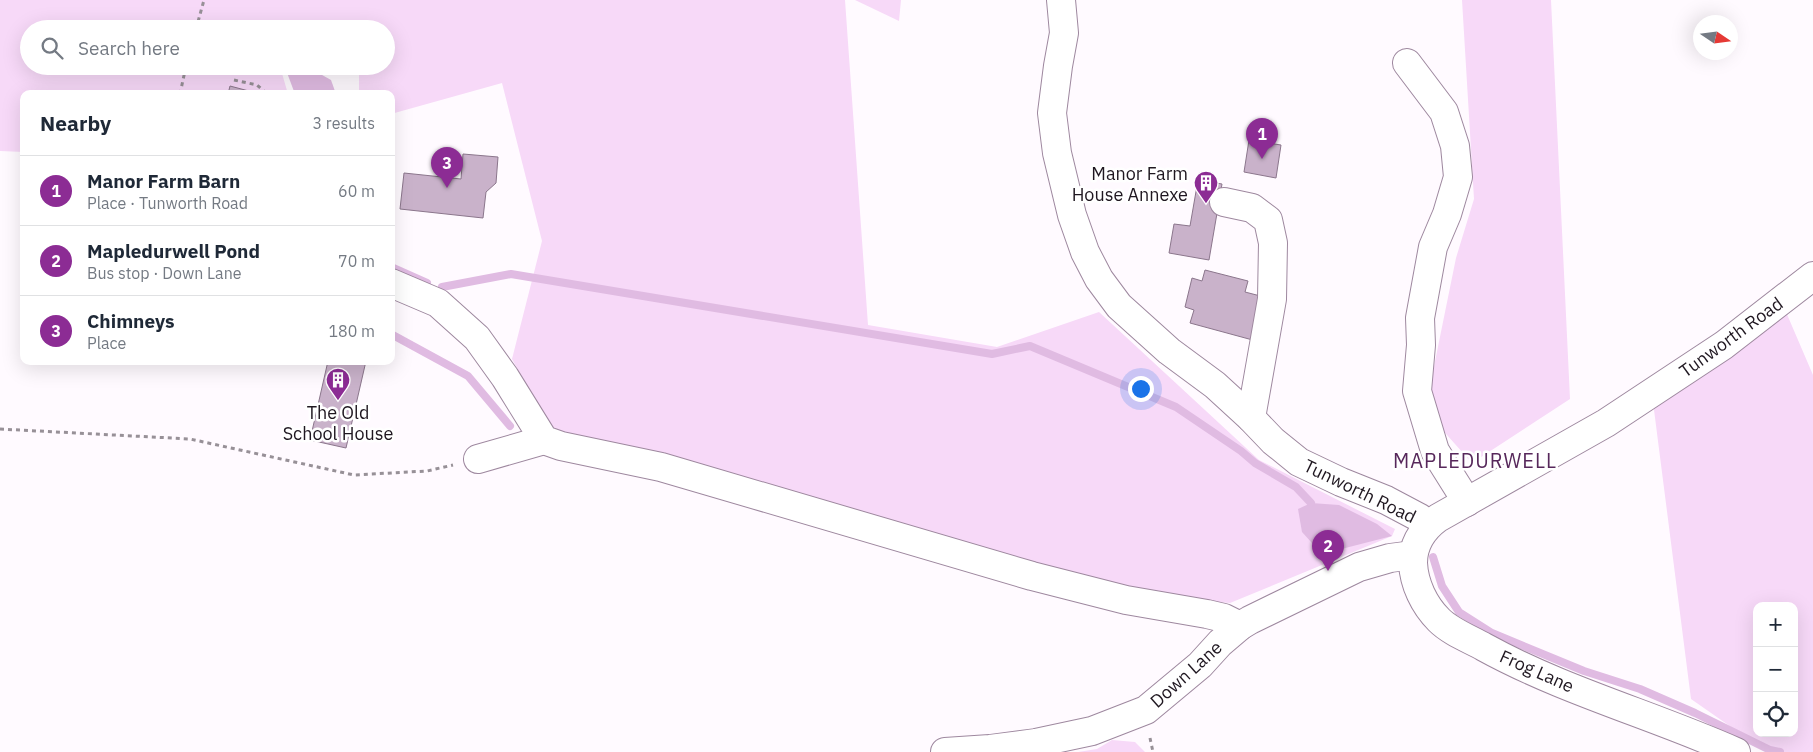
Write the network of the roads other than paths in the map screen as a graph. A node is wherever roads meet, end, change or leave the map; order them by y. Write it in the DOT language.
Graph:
graph roads {
  1 [pos="1061,0"];
  2 [pos="1406,63"];
  3 [pos="1224,202"];
  4 [pos="1813,276"];
  5 [pos="395,285"];
  6 [pos="1251,418"];
  7 [pos="544,440"];
  8 [pos="478,459"];
  9 [pos="1467,502"];
  10 [pos="1427,526"];
  11 [pos="1413,555"];
  12 [pos="1240,626"];
  13 [pos="944,752"];
  14 [pos="1736,752"];
  1 -- 6 [label="street, Tunworth Road"];
  2 -- 9 [label="street"];
  3 -- 6 [label="street"];
  4 -- 9 [label="street, Tunworth Road"];
  5 -- 7 [label="street"];
  6 -- 10 [label="street, Tunworth Road"];
  7 -- 8 [label="street"];
  7 -- 12 [label="street"];
  9 -- 10 [label="street, Tunworth Road"];
  10 -- 11 [label="street"];
  11 -- 12 [label="street, Down Lane"];
  11 -- 14 [label="street, Frog Lane"];
  12 -- 13 [label="street, Down Lane"];
}
